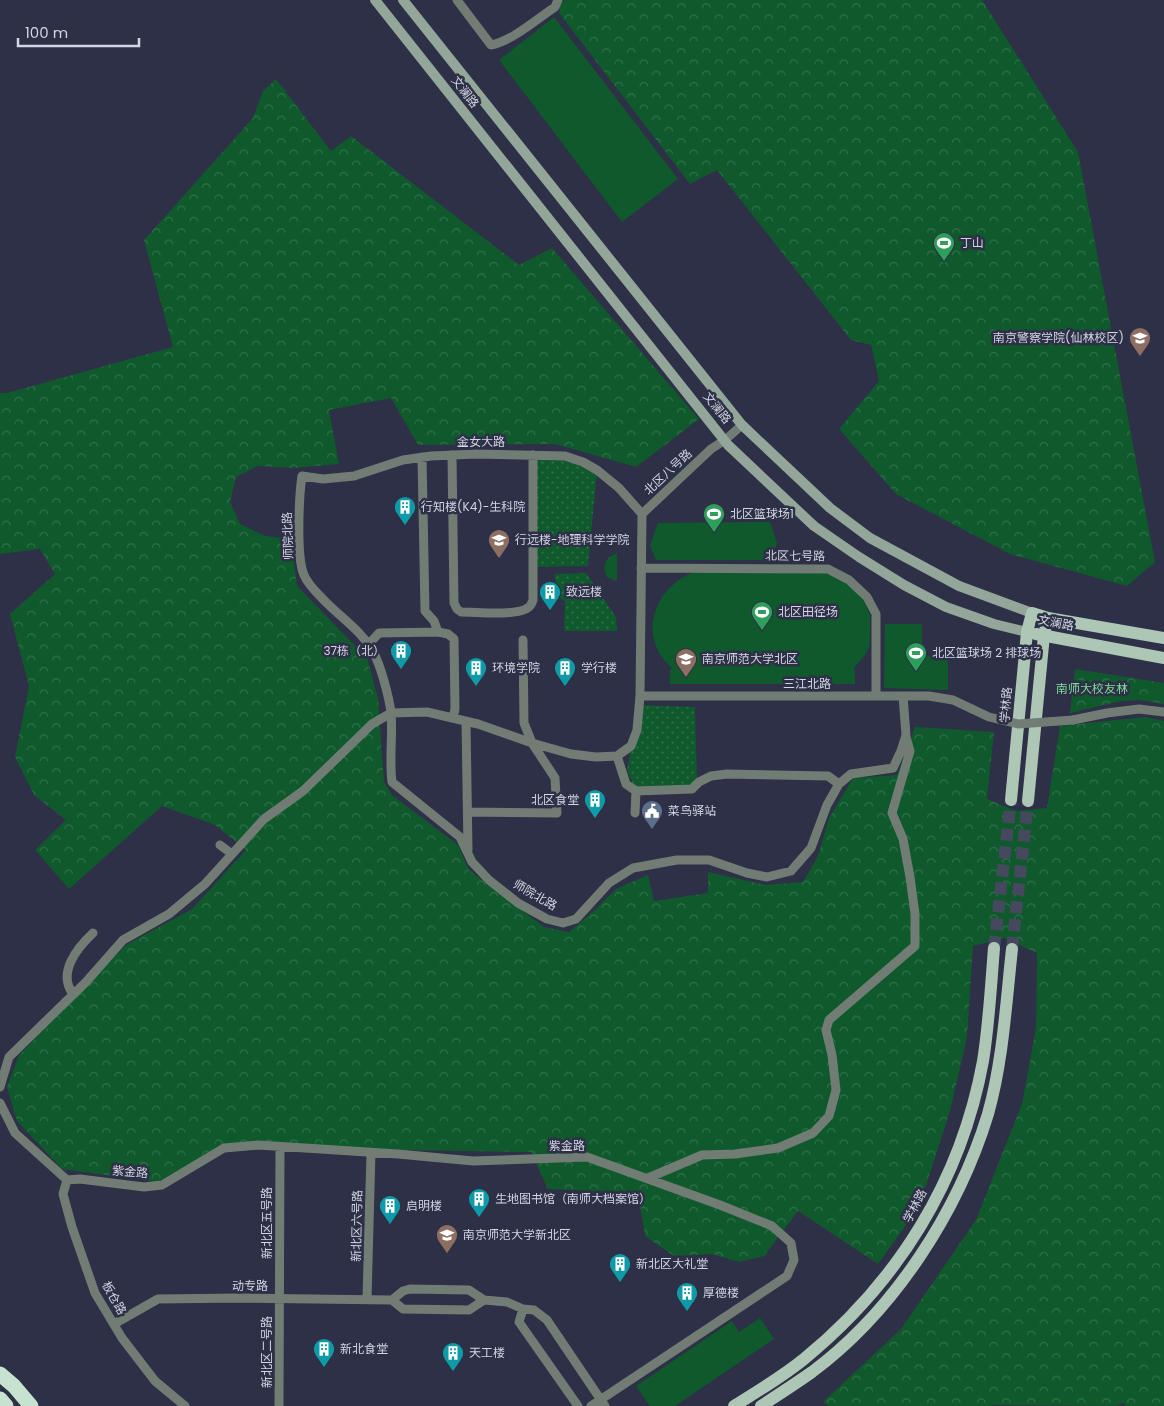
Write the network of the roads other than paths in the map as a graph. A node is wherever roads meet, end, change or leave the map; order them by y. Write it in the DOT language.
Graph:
graph roads {
  1 [pos="375,0"];
  2 [pos="404,0"];
  3 [pos="457,0"];
  4 [pos="558,0"];
  5 [pos="742,425"];
  6 [pos="725,440"];
  7 [pos="452,455"];
  8 [pos="533,455"];
  9 [pos="422,457"];
  10 [pos="302,476"];
  11 [pos="642,514"];
  12 [pos="641,568"];
  13 [pos="1032,613"];
  14 [pos="1048,618"];
  15 [pos="438,632"];
  16 [pos="1027,632"];
  17 [pos="1044,635"];
  18 [pos="1164,638"];
  19 [pos="523,640"];
  20 [pos="368,645"];
  21 [pos="1164,658"];
  22 [pos="640,696"];
  23 [pos="876,696"];
  24 [pos="903,696"];
  25 [pos="1164,712"];
  26 [pos="391,713"];
  27 [pos="453,718"];
  28 [pos="466,721"];
  29 [pos="1018,724"];
  30 [pos="1036,724"];
  31 [pos="906,735"];
  32 [pos="532,743"];
  33 [pos="617,756"];
  34 [pos="839,784"];
  35 [pos="636,791"];
  36 [pos="1011,800"];
  37 [pos="1028,801"];
  38 [pos="468,812"];
  39 [pos="635,813"];
  40 [pos="220,845"];
  41 [pos="232,854"];
  42 [pos="469,855"];
  43 [pos="93,933"];
  44 [pos="994,948"];
  45 [pos="1012,949"];
  46 [pos="73,994"];
  47 [pos="0,1087"];
  48 [pos="0,1103"];
  49 [pos="280,1147"];
  50 [pos="371,1152"];
  51 [pos="648,1178"];
  52 [pos="67,1180"];
  53 [pos="279,1298"];
  54 [pos="367,1299"];
  55 [pos="392,1300"];
  56 [pos="484,1300"];
  57 [pos="523,1309"];
  58 [pos="114,1324"];
  59 [pos="0,1374"];
  60 [pos="0,1382"];
  61 [pos="0,1399"];
  62 [pos="603,1403"];
  63 [pos="6,1406"];
  64 [pos="20,1406"];
  65 [pos="31,1406"];
  66 [pos="185,1406"];
  67 [pos="279,1406"];
  68 [pos="578,1406"];
  69 [pos="591,1406"];
  70 [pos="734,1406"];
  71 [pos="761,1406"];
  1 -- 6 [label="main road, 文澜路"];
  2 -- 5 [label="main road, 文澜路"];
  3 -- 4 [label="street"];
  5 -- 6 [label="street, 北区八号路"];
  5 -- 13 [label="main road, 文澜路"];
  6 -- 11 [label="street, 北区八号路"];
  6 -- 16 [label="main road, 文澜路"];
  7 -- 8 [label="street, 金女大路"];
  7 -- 8 [label="street"];
  7 -- 9 [label="street, 金女大路"];
  8 -- 11 [label="street, 金女大路"];
  9 -- 10 [label="street, 金女大路"];
  9 -- 15 [label="street"];
  10 -- 20 [label="street, 师院北路"];
  11 -- 12 [label="street"];
  12 -- 22 [label="street"];
  12 -- 23 [label="street, 北区七号路"];
  13 -- 14 [label="main road, 文澜路"];
  13 -- 16 [label="main road, 学林路"];
  14 -- 17 [label="main road"];
  14 -- 18 [label="main road, 文澜路"];
  15 -- 20 [label="street"];
  15 -- 27 [label="street"];
  16 -- 17 [label="main road, 文澜路"];
  16 -- 29 [label="main road, 学林路"];
  17 -- 21 [label="main road, 文澜路"];
  17 -- 30 [label="main road"];
  19 -- 32 [label="street"];
  20 -- 26 [label="street, 师院北路"];
  22 -- 23 [label="street, 三江北路"];
  22 -- 33 [label="street"];
  23 -- 24 [label="street, 三江北路"];
  24 -- 29 [label="street, 三江北路, bridge"];
  24 -- 31 [label="street"];
  25 -- 30 [label="street, 三江北路, bridge"];
  26 -- 27 [label="street"];
  26 -- 41 [label="street"];
  26 -- 42 [label="street, 师院北路"];
  27 -- 28 [label="street"];
  28 -- 32 [label="street"];
  28 -- 38 [label="street"];
  29 -- 30 [label="street, 三江北路, bridge"];
  29 -- 36 [label="main road, 学林路"];
  30 -- 37 [label="main road"];
  31 -- 34 [label="street"];
  31 -- 51 [label="street"];
  32 -- 33 [label="street"];
  32 -- 38 [label="street"];
  33 -- 35 [label="street"];
  34 -- 35 [label="street"];
  34 -- 42 [label="street, 师院北路"];
  35 -- 39 [label="street"];
  38 -- 42 [label="street"];
  40 -- 41 [label="street"];
  41 -- 46 [label="street"];
  43 -- 46 [label="street"];
  44 -- 70 [label="main road, 学林路"];
  45 -- 71 [label="main road"];
  46 -- 47 [label="street"];
  48 -- 52 [label="street"];
  49 -- 50 [label="street, 紫金路"];
  49 -- 52 [label="street, 紫金路"];
  49 -- 53 [label="street, 新北区五号路"];
  50 -- 51 [label="street, 紫金路"];
  50 -- 54 [label="street, 新北区六号路"];
  51 -- 62 [label="street, 紫金路"];
  52 -- 58 [label="street, 板仓路"];
  53 -- 54 [label="street, 动专路"];
  53 -- 58 [label="street, 动专路"];
  53 -- 67 [label="street, 新北区二号路"];
  54 -- 55 [label="street, 动专路"];
  55 -- 56 [label="street"];
  55 -- 56 [label="street"];
  56 -- 57 [label="street"];
  57 -- 62 [label="street"];
  57 -- 68 [label="street"];
  58 -- 66 [label="street, 板仓路"];
  59 -- 65 [label="highway"];
  60 -- 64 [label="highway"];
  61 -- 63 [label="highway"];
  62 -- 69 [label="street, 紫金路"];
}
